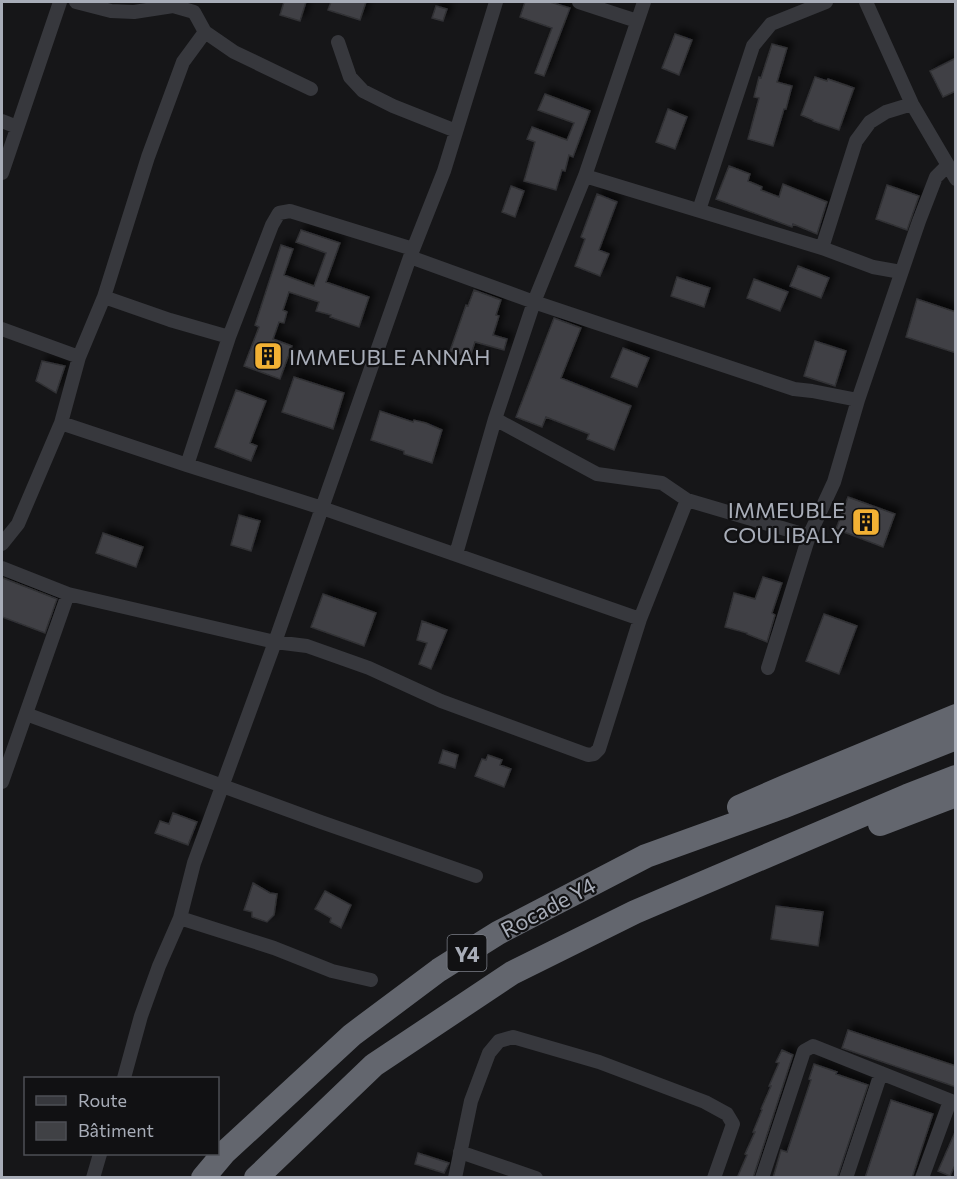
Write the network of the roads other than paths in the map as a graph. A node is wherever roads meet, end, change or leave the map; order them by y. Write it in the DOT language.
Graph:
graph roads {
  1 [pos="60,2"];
  2 [pos="76,2"];
  3 [pos="496,2"];
  4 [pos="579,2"];
  5 [pos="644,2"];
  6 [pos="826,2"];
  7 [pos="866,2"];
  8 [pos="195,7"];
  9 [pos="637,21"];
  10 [pos="206,32"];
  11 [pos="338,42"];
  12 [pos="311,89"];
  13 [pos="912,104"];
  14 [pos="2,121"];
  15 [pos="17,127"];
  16 [pos="456,131"];
  17 [pos="948,165"];
  18 [pos="2,173"];
  19 [pos="585,176"];
  20 [pos="956,178"];
  21 [pos="699,210"];
  22 [pos="822,248"];
  23 [pos="411,253"];
  24 [pos="901,272"];
  25 [pos="104,297"];
  26 [pos="534,302"];
  27 [pos="2,329"];
  28 [pos="229,337"];
  29 [pos="79,357"];
  30 [pos="858,400"];
  31 [pos="495,419"];
  32 [pos="61,423"];
  33 [pos="187,465"];
  34 [pos="687,500"];
  35 [pos="322,508"];
  36 [pos="809,536"];
  37 [pos="2,544"];
  38 [pos="456,554"];
  39 [pos="2,568"];
  40 [pos="68,594"];
  41 [pos="639,619"];
  42 [pos="275,642"];
  43 [pos="768,668"];
  44 [pos="26,714"];
  45 [pos="956,716"];
  46 [pos="956,738"];
  47 [pos="956,777"];
  48 [pos="2,782"];
  49 [pos="222,786"];
  50 [pos="956,795"];
  51 [pos="646,856"];
  52 [pos="476,876"];
  53 [pos="701,883"];
  54 [pos="180,918"];
  55 [pos="371,980"];
  56 [pos="881,1073"];
  57 [pos="124,1077"];
  58 [pos="953,1102"];
  59 [pos="460,1152"];
  60 [pos="100,1155"];
  61 [pos="923,1177"];
  62 [pos="93,1178"];
  63 [pos="203,1178"];
  64 [pos="256,1178"];
  65 [pos="455,1178"];
  66 [pos="536,1178"];
  67 [pos="714,1178"];
  68 [pos="762,1178"];
  69 [pos="846,1178"];
  1 -- 15 [label="street"];
  2 -- 8 [label="street"];
  3 -- 16 [label="street"];
  4 -- 9 [label="street"];
  5 -- 9 [label="street"];
  6 -- 21 [label="street"];
  7 -- 13 [label="street"];
  8 -- 10 [label="street"];
  9 -- 19 [label="street"];
  10 -- 12 [label="street"];
  10 -- 25 [label="street"];
  11 -- 16 [label="street"];
  13 -- 17 [label="street"];
  13 -- 22 [label="street"];
  14 -- 15 [label="street"];
  15 -- 18 [label="street"];
  16 -- 23 [label="street"];
  17 -- 20 [label="street"];
  17 -- 24 [label="street"];
  19 -- 21 [label="street"];
  19 -- 26 [label="street"];
  21 -- 22 [label="street"];
  22 -- 24 [label="street"];
  23 -- 26 [label="street"];
  23 -- 28 [label="street"];
  23 -- 35 [label="street"];
  24 -- 30 [label="street"];
  25 -- 28 [label="street"];
  25 -- 29 [label="street"];
  26 -- 30 [label="street"];
  26 -- 31 [label="street"];
  27 -- 29 [label="street"];
  28 -- 33 [label="street"];
  29 -- 32 [label="street"];
  30 -- 36 [label="street"];
  31 -- 34 [label="street"];
  31 -- 38 [label="street"];
  32 -- 33 [label="street"];
  32 -- 37 [label="street"];
  33 -- 35 [label="street"];
  34 -- 36 [label="street"];
  34 -- 41 [label="street"];
  35 -- 38 [label="street"];
  35 -- 42 [label="street"];
  36 -- 43 [label="street"];
  38 -- 41 [label="street"];
  39 -- 40 [label="street"];
  40 -- 42 [label="street"];
  40 -- 44 [label="street"];
  41 -- 42 [label="street"];
  42 -- 49 [label="street"];
  44 -- 48 [label="street"];
  44 -- 49 [label="street"];
  45 -- 51 [label="highway"];
  46 -- 51 [label="highway, Rocade Y4 / Y4"];
  47 -- 53 [label="highway, Rocade Y4 / Y4"];
  49 -- 52 [label="street"];
  49 -- 54 [label="street"];
  50 -- 53 [label="highway"];
  51 -- 63 [label="highway, Rocade Y4 / Y4"];
  53 -- 64 [label="highway, Rocade Y4 / Y4"];
  54 -- 55 [label="street"];
  54 -- 57 [label="street"];
  56 -- 58 [label="street"];
  56 -- 68 [label="street"];
  56 -- 69 [label="street"];
  58 -- 61 [label="street"];
  59 -- 65 [label="street"];
  59 -- 66 [label="street"];
  59 -- 67 [label="street"];
  60 -- 62 [label="street"];
}
